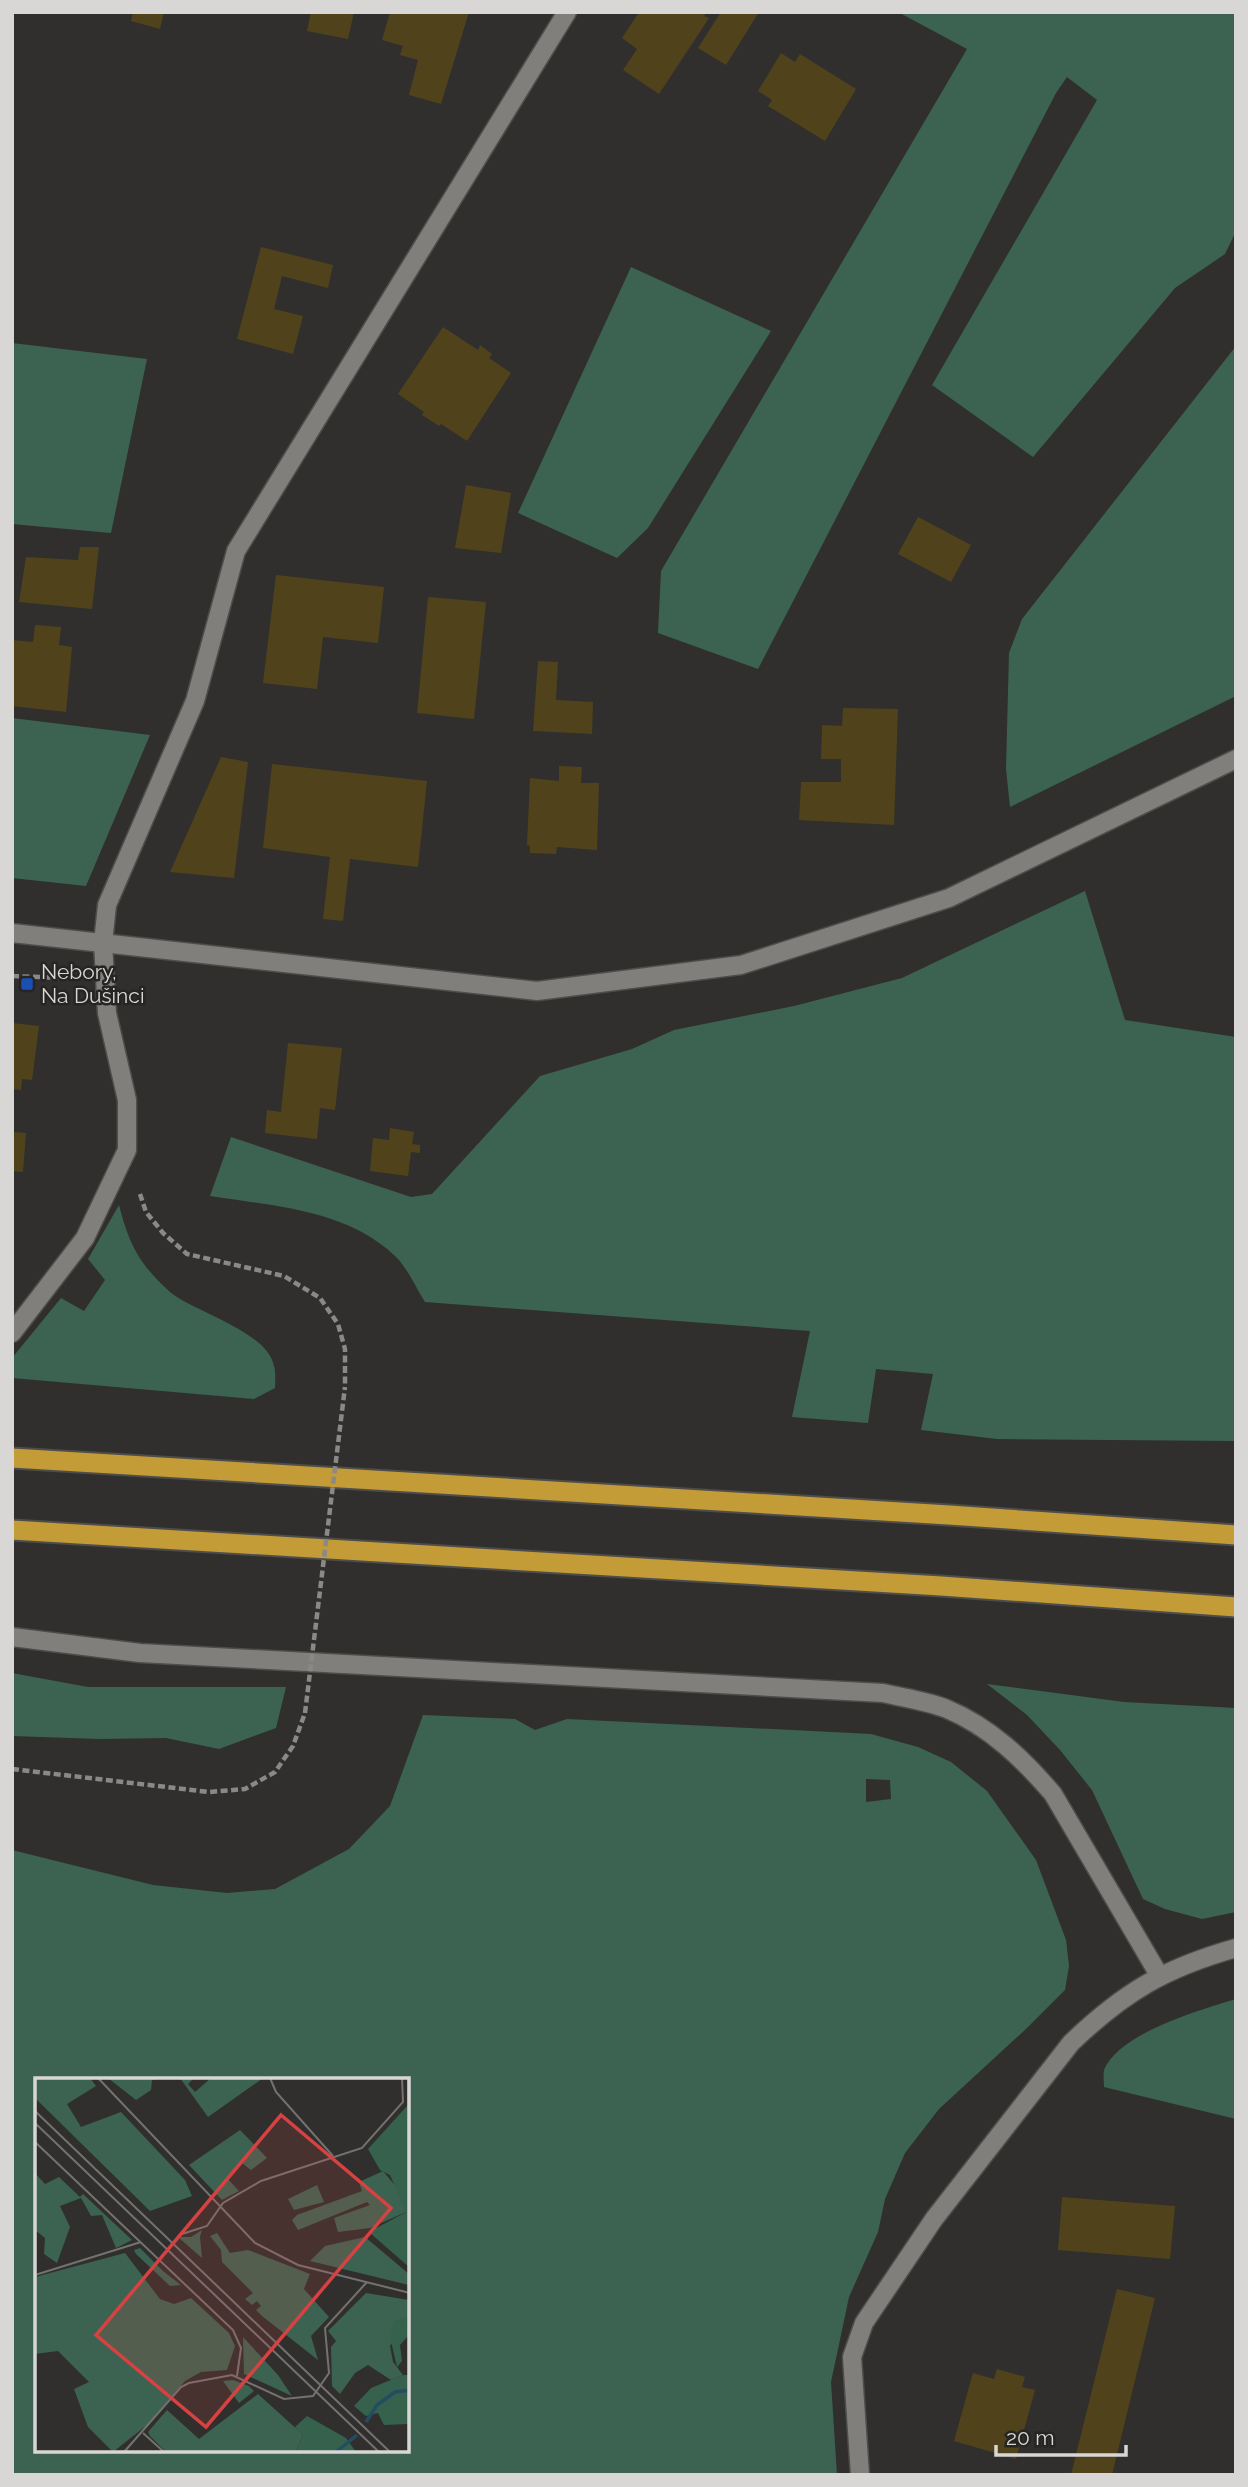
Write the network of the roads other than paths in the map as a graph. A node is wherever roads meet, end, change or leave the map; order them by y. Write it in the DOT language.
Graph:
graph roads {
  1 [pos="567,12"];
  2 [pos="1236,759"];
  3 [pos="12,933"];
  4 [pos="103,943"];
  5 [pos="12,1333"];
  6 [pos="12,1458"];
  7 [pos="12,1530"];
  8 [pos="1236,1535"];
  9 [pos="1236,1607"];
  10 [pos="12,1637"];
  11 [pos="1236,1948"];
  12 [pos="1159,1975"];
  13 [pos="860,2475"];
  1 -- 4 [label="street"];
  2 -- 4 [label="street"];
  3 -- 4 [label="street"];
  4 -- 5 [label="street"];
  6 -- 8 [label="highway"];
  7 -- 9 [label="highway"];
  10 -- 12 [label="street"];
  11 -- 12 [label="street"];
  12 -- 13 [label="street"];
}
